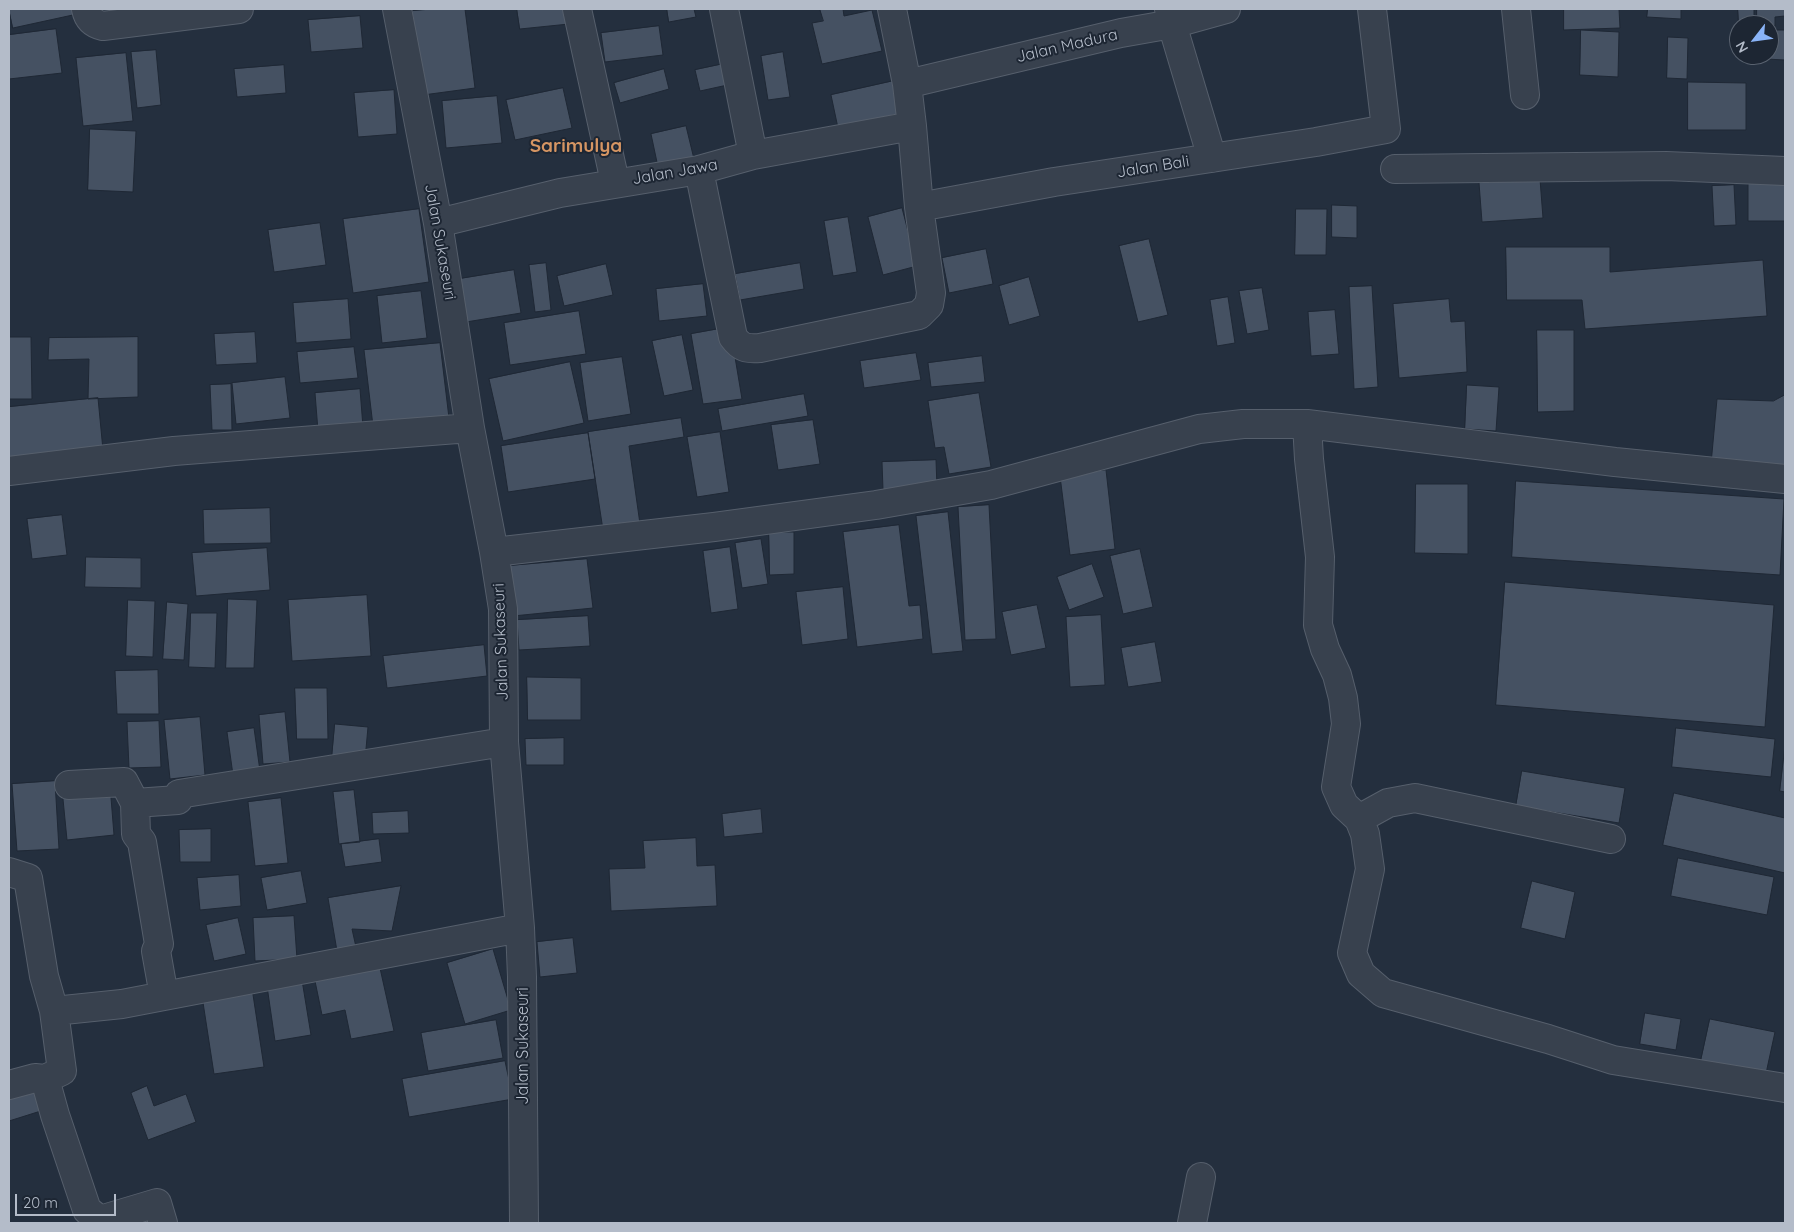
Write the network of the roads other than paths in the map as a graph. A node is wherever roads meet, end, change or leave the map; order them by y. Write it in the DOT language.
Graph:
graph roads {
  1 [pos="86,9"];
  2 [pos="239,9"];
  3 [pos="397,9"];
  4 [pos="577,9"];
  5 [pos="724,9"];
  6 [pos="892,9"];
  7 [pos="1226,9"];
  8 [pos="1372,9"];
  9 [pos="1516,9"];
  10 [pos="1171,16"];
  11 [pos="907,84"];
  12 [pos="1525,95"];
  13 [pos="912,126"];
  14 [pos="753,155"];
  15 [pos="1212,158"];
  16 [pos="1395,169"];
  17 [pos="699,170"];
  18 [pos="1785,170"];
  19 [pos="615,182"];
  20 [pos="919,207"];
  21 [pos="438,223"];
  22 [pos="1307,424"];
  23 [pos="470,428"];
  24 [pos="9,471"];
  25 [pos="1785,479"];
  26 [pos="494,552"];
  27 [pos="504,742"];
  28 [pos="69,785"];
  29 [pos="135,802"];
  30 [pos="1359,819"];
  31 [pos="1611,839"];
  32 [pos="9,872"];
  33 [pos="520,928"];
  34 [pos="164,996"];
  35 [pos="54,1011"];
  36 [pos="45,1078"];
  37 [pos="9,1085"];
  38 [pos="1785,1088"];
  39 [pos="1201,1176"];
  40 [pos="163,1223"];
  41 [pos="524,1223"];
  42 [pos="1192,1223"];
  1 -- 2 [label="street"];
  3 -- 21 [label="street, Jalan Sukaseuri"];
  4 -- 19 [label="street"];
  5 -- 14 [label="street"];
  6 -- 11 [label="street"];
  7 -- 10 [label="street, Jalan Madura"];
  8 -- 15 [label="street, Jalan Bali"];
  9 -- 12 [label="street"];
  10 -- 11 [label="street, Jalan Madura"];
  10 -- 15 [label="street"];
  11 -- 13 [label="street"];
  13 -- 14 [label="street, Jalan Jawa"];
  13 -- 20 [label="street"];
  14 -- 17 [label="street, Jalan Jawa"];
  15 -- 20 [label="street, Jalan Bali"];
  16 -- 18 [label="street"];
  17 -- 19 [label="street, Jalan Jawa"];
  17 -- 20 [label="street"];
  19 -- 21 [label="street, Jalan Jawa"];
  21 -- 23 [label="street, Jalan Sukaseuri"];
  22 -- 25 [label="street"];
  22 -- 26 [label="street"];
  22 -- 30 [label="street"];
  23 -- 24 [label="street"];
  23 -- 26 [label="street, Jalan Sukaseuri"];
  26 -- 27 [label="street, Jalan Sukaseuri"];
  27 -- 29 [label="street"];
  27 -- 33 [label="street, Jalan Sukaseuri"];
  28 -- 29 [label="street"];
  29 -- 34 [label="street"];
  30 -- 31 [label="street"];
  30 -- 38 [label="street"];
  32 -- 35 [label="street"];
  33 -- 34 [label="street"];
  33 -- 41 [label="street, Jalan Sukaseuri"];
  34 -- 35 [label="street"];
  35 -- 36 [label="street"];
  36 -- 37 [label="street"];
  36 -- 40 [label="street"];
  39 -- 42 [label="street"];
}
